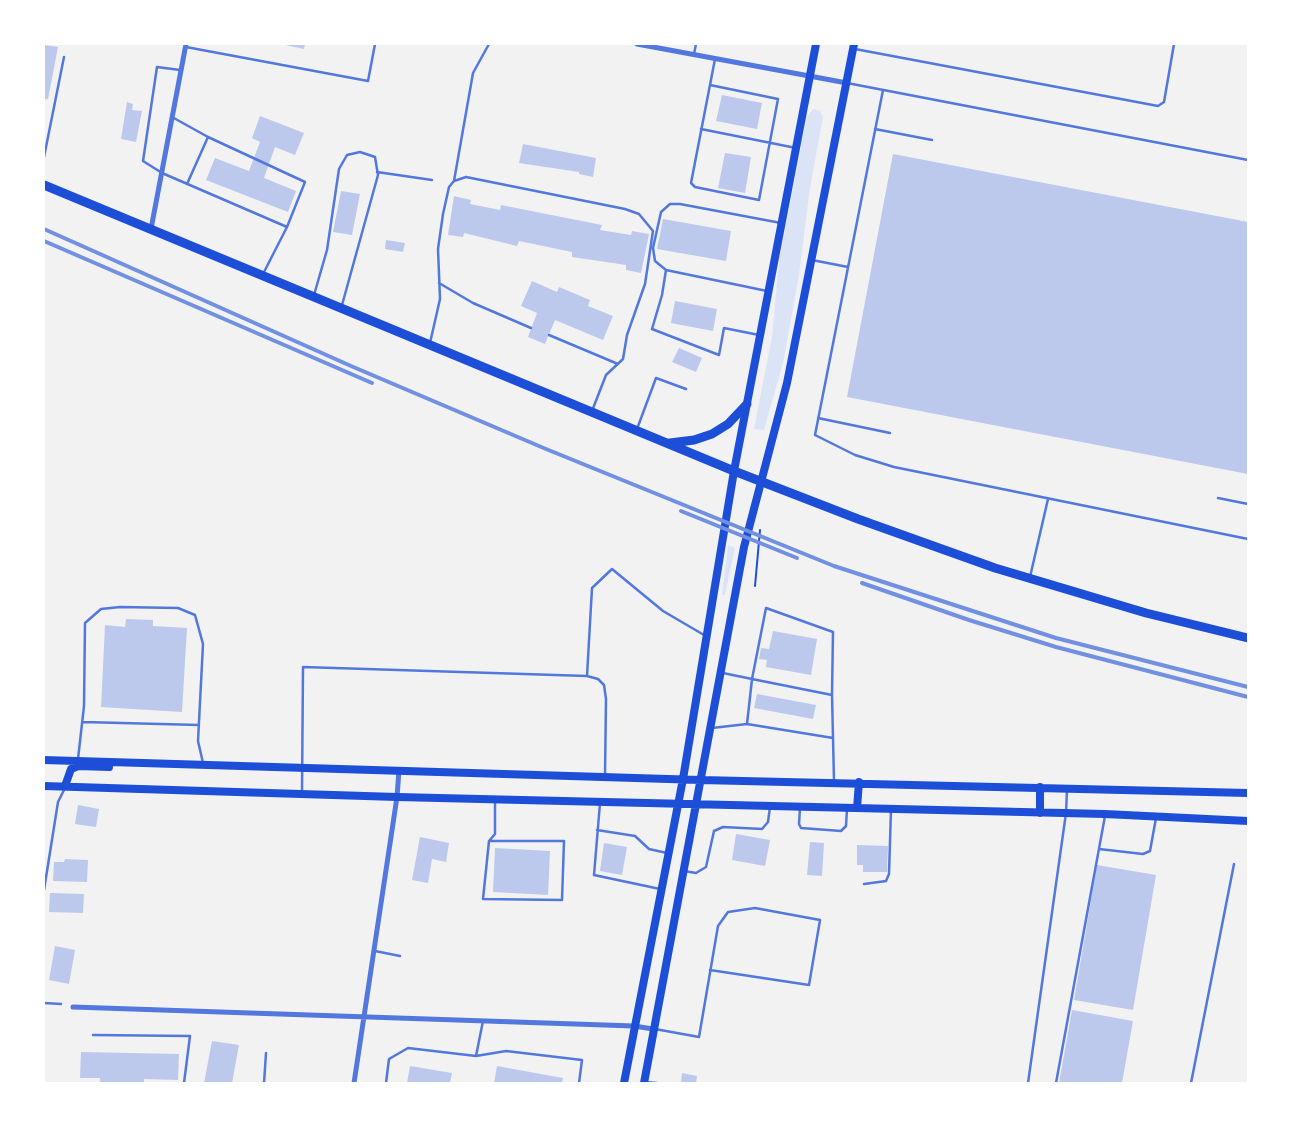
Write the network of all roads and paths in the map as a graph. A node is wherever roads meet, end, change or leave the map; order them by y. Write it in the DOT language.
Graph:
graph roads {
  1 [pos="375,44"];
  2 [pos="488,44"];
  3 [pos="637,44"];
  4 [pos="696,44"];
  5 [pos="816,44"];
  6 [pos="1174,44"];
  7 [pos="186,45"];
  8 [pos="854,46"];
  9 [pos="694,54"];
  10 [pos="64,56"];
  11 [pos="715,58"];
  12 [pos="181,70"];
  13 [pos="810,76"];
  14 [pos="847,83"];
  15 [pos="710,85"];
  16 [pos="882,90"];
  17 [pos="172,117"];
  18 [pos="701,129"];
  19 [pos="875,129"];
  20 [pos="208,137"];
  21 [pos="932,140"];
  22 [pos="770,143"];
  23 [pos="796,148"];
  24 [pos="44,157"];
  25 [pos="1248,160"];
  26 [pos="378,172"];
  27 [pos="162,173"];
  28 [pos="432,180"];
  29 [pos="454,181"];
  30 [pos="187,184"];
  31 [pos="44,185"];
  32 [pos="781,223"];
  33 [pos="287,227"];
  34 [pos="151,229"];
  35 [pos="810,260"];
  36 [pos="848,267"];
  37 [pos="666,270"];
  38 [pos="262,275"];
  39 [pos="439,283"];
  40 [pos="768,292"];
  41 [pos="314,296"];
  42 [pos="342,308"];
  43 [pos="531,328"];
  44 [pos="549,335"];
  45 [pos="760,335"];
  46 [pos="430,345"];
  47 [pos="618,364"];
  48 [pos="686,389"];
  49 [pos="747,404"];
  50 [pos="591,412"];
  51 [pos="818,418"];
  52 [pos="636,430"];
  53 [pos="890,433"];
  54 [pos="668,444"];
  55 [pos="734,471"];
  56 [pos="760,481"];
  57 [pos="1048,498"];
  58 [pos="1218,498"];
  59 [pos="1248,504"];
  60 [pos="760,530"];
  61 [pos="1248,539"];
  62 [pos="1029,578"];
  63 [pos="755,586"];
  64 [pos="706,636"];
  65 [pos="1248,638"];
  66 [pos="719,672"];
  67 [pos="587,676"];
  68 [pos="752,678"];
  69 [pos="832,695"];
  70 [pos="82,722"];
  71 [pos="747,724"];
  72 [pos="199,725"];
  73 [pos="710,729"];
  74 [pos="833,738"];
  75 [pos="44,760"];
  76 [pos="78,761"];
  77 [pos="161,763"];
  78 [pos="204,764"];
  79 [pos="302,766"];
  80 [pos="399,769"];
  81 [pos="605,776"];
  82 [pos="682,780"];
  83 [pos="701,780"];
  84 [pos="834,782"];
  85 [pos="859,782"];
  86 [pos="44,786"];
  87 [pos="65,786"];
  88 [pos="1040,787"];
  89 [pos="1067,788"];
  90 [pos="1248,793"];
  91 [pos="302,794"];
  92 [pos="397,797"];
  93 [pos="495,799"];
  94 [pos="600,801"];
  95 [pos="678,803"];
  96 [pos="696,804"];
  97 [pos="770,806"];
  98 [pos="800,806"];
  99 [pos="847,808"];
  100 [pos="857,808"];
  101 [pos="892,809"];
  102 [pos="1040,812"];
  103 [pos="1066,814"];
  104 [pos="1105,814"];
  105 [pos="1156,816"];
  106 [pos="1248,821"];
  107 [pos="597,830"];
  108 [pos="489,841"];
  109 [pos="1099,849"];
  110 [pos="667,853"];
  111 [pos="1234,864"];
  112 [pos="682,870"];
  113 [pos="864,884"];
  114 [pos="660,889"];
  115 [pos="44,890"];
  116 [pos="375,951"];
  117 [pos="400,956"];
  118 [pos="710,970"];
  119 [pos="44,1003"];
  120 [pos="61,1004"];
  121 [pos="73,1007"];
  122 [pos="365,1018"];
  123 [pos="483,1021"];
  124 [pos="634,1026"];
  125 [pos="653,1029"];
  126 [pos="93,1035"];
  127 [pos="266,1053"];
  128 [pos="476,1056"];
  129 [pos="644,1082"];
  130 [pos="184,1083"];
  131 [pos="264,1083"];
  132 [pos="354,1083"];
  133 [pos="386,1083"];
  134 [pos="579,1083"];
  135 [pos="624,1083"];
  136 [pos="657,1083"];
  137 [pos="1028,1083"];
  138 [pos="1056,1083"];
  139 [pos="1191,1083"];
  1 -- 7 [label="lane"];
  2 -- 29 [label="lane"];
  3 -- 9 [label="street"];
  4 -- 9 [label="lane"];
  5 -- 13 [label="main road"];
  6 -- 8 [label="lane"];
  7 -- 12 [label="street"];
  8 -- 14 [label="main road"];
  9 -- 11 [label="street"];
  10 -- 24 [label="lane"];
  11 -- 13 [label="street"];
  11 -- 15 [label="lane"];
  12 -- 17 [label="street"];
  12 -- 27 [label="lane"];
  13 -- 14 [label="street"];
  13 -- 23 [label="main road"];
  14 -- 16 [label="lane"];
  14 -- 35 [label="main road"];
  15 -- 18 [label="lane"];
  15 -- 22 [label="lane"];
  16 -- 19 [label="lane"];
  16 -- 25 [label="lane"];
  17 -- 20 [label="lane"];
  17 -- 27 [label="street"];
  18 -- 22 [label="lane"];
  18 -- 22 [label="lane"];
  19 -- 21 [label="lane"];
  19 -- 36 [label="lane"];
  20 -- 30 [label="lane"];
  20 -- 33 [label="lane"];
  22 -- 23 [label="lane"];
  23 -- 32 [label="main road"];
  26 -- 28 [label="lane"];
  26 -- 41 [label="lane"];
  26 -- 42 [label="lane"];
  27 -- 30 [label="lane"];
  27 -- 34 [label="street"];
  29 -- 39 [label="lane"];
  29 -- 47 [label="lane"];
  30 -- 33 [label="lane"];
  31 -- 34 [label="main road"];
  32 -- 37 [label="lane"];
  32 -- 40 [label="main road"];
  33 -- 38 [label="lane"];
  34 -- 38 [label="main road"];
  35 -- 36 [label="lane"];
  35 -- 56 [label="main road"];
  36 -- 51 [label="lane"];
  37 -- 40 [label="lane"];
  37 -- 45 [label="lane"];
  38 -- 41 [label="main road"];
  39 -- 43 [label="lane"];
  39 -- 46 [label="lane"];
  40 -- 45 [label="main road"];
  41 -- 42 [label="main road"];
  42 -- 46 [label="main road"];
  44 -- 47 [label="lane"];
  45 -- 49 [label="main road"];
  46 -- 50 [label="main road"];
  47 -- 50 [label="lane"];
  48 -- 52 [label="lane"];
  49 -- 54 [label="main road"];
  49 -- 55 [label="main road"];
  50 -- 52 [label="main road"];
  51 -- 53 [label="lane"];
  51 -- 57 [label="lane"];
  52 -- 54 [label="main road"];
  54 -- 55 [label="main road"];
  55 -- 56 [label="main road"];
  55 -- 64 [label="main road"];
  56 -- 62 [label="main road"];
  56 -- 66 [label="main road"];
  57 -- 61 [label="lane"];
  57 -- 62 [label="lane"];
  58 -- 59 [label="lane"];
  60 -- 63 [label="path"];
  62 -- 65 [label="main road"];
  64 -- 67 [label="lane"];
  64 -- 82 [label="main road"];
  66 -- 68 [label="lane"];
  66 -- 73 [label="main road"];
  67 -- 79 [label="lane"];
  67 -- 81 [label="lane"];
  68 -- 69 [label="lane"];
  68 -- 69 [label="lane"];
  68 -- 71 [label="lane"];
  69 -- 74 [label="lane"];
  70 -- 72 [label="lane"];
  70 -- 72 [label="lane"];
  70 -- 76 [label="lane"];
  71 -- 73 [label="lane"];
  71 -- 74 [label="lane"];
  72 -- 78 [label="lane"];
  73 -- 83 [label="main road"];
  74 -- 84 [label="lane"];
  75 -- 76 [label="main road"];
  76 -- 77 [label="main road"];
  77 -- 78 [label="main road"];
  77 -- 87 [label="main road"];
  78 -- 79 [label="main road"];
  79 -- 80 [label="main road"];
  79 -- 91 [label="lane"];
  80 -- 81 [label="main road"];
  80 -- 92 [label="street"];
  81 -- 82 [label="main road"];
  82 -- 83 [label="main road"];
  82 -- 95 [label="main road"];
  83 -- 84 [label="main road"];
  83 -- 96 [label="main road"];
  84 -- 85 [label="main road"];
  85 -- 88 [label="main road"];
  85 -- 100 [label="main road"];
  86 -- 87 [label="main road"];
  87 -- 91 [label="main road"];
  87 -- 115 [label="lane"];
  88 -- 89 [label="main road"];
  88 -- 102 [label="main road"];
  89 -- 90 [label="main road"];
  89 -- 103 [label="lane"];
  91 -- 92 [label="main road"];
  92 -- 93 [label="main road"];
  92 -- 116 [label="street"];
  93 -- 94 [label="main road"];
  93 -- 108 [label="lane"];
  94 -- 95 [label="main road"];
  94 -- 107 [label="lane"];
  95 -- 96 [label="main road"];
  95 -- 110 [label="main road"];
  96 -- 97 [label="main road"];
  96 -- 112 [label="main road"];
  97 -- 98 [label="main road"];
  97 -- 112 [label="lane"];
  98 -- 99 [label="main road"];
  98 -- 99 [label="lane"];
  99 -- 100 [label="main road"];
  100 -- 101 [label="main road"];
  101 -- 102 [label="main road"];
  101 -- 113 [label="lane"];
  102 -- 103 [label="main road"];
  103 -- 104 [label="main road"];
  103 -- 137 [label="lane"];
  104 -- 105 [label="main road"];
  104 -- 109 [label="lane"];
  105 -- 106 [label="main road"];
  105 -- 109 [label="lane"];
  107 -- 110 [label="lane"];
  107 -- 114 [label="lane"];
  108 -- 108 [label="lane"];
  109 -- 138 [label="lane"];
  110 -- 114 [label="main road"];
  111 -- 139 [label="lane"];
  112 -- 125 [label="main road"];
  114 -- 124 [label="main road"];
  116 -- 117 [label="lane"];
  116 -- 122 [label="street"];
  118 -- 118 [label="lane"];
  118 -- 125 [label="lane"];
  119 -- 120 [label="lane"];
  121 -- 122 [label="street"];
  122 -- 123 [label="street"];
  122 -- 132 [label="street"];
  123 -- 124 [label="street"];
  123 -- 128 [label="lane"];
  124 -- 125 [label="street"];
  124 -- 135 [label="main road"];
  125 -- 129 [label="main road"];
  126 -- 130 [label="lane"];
  127 -- 131 [label="lane"];
  128 -- 133 [label="lane"];
  128 -- 134 [label="lane"];
  129 -- 136 [label="lane"];
}
